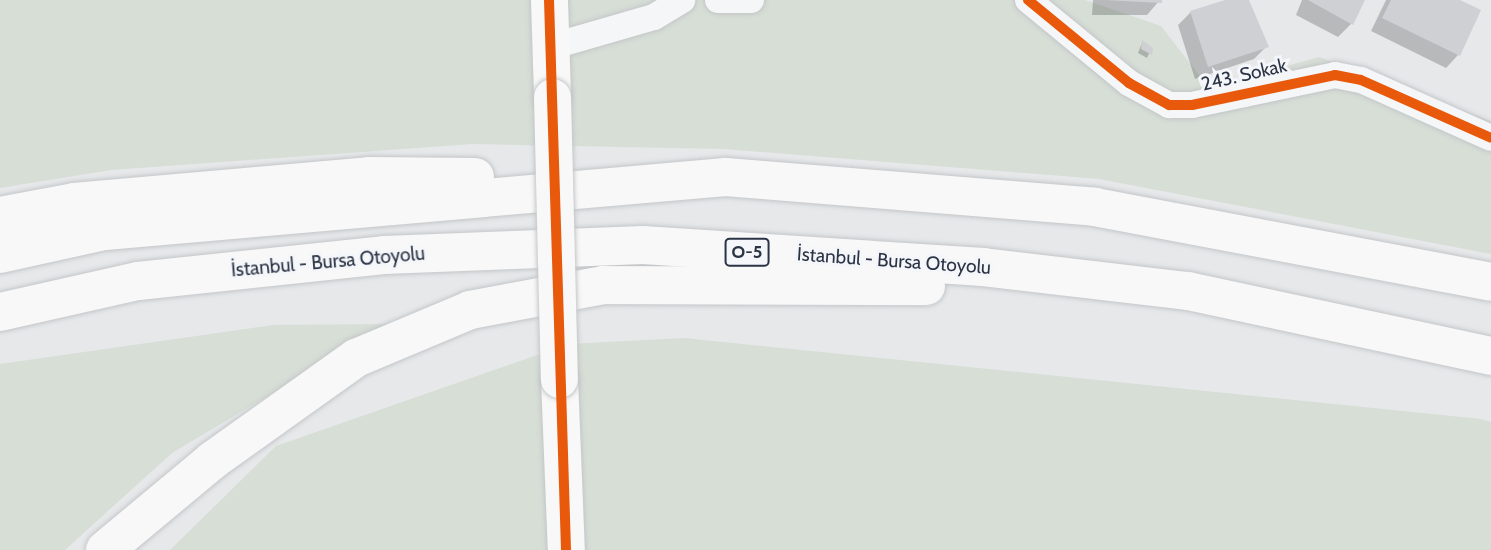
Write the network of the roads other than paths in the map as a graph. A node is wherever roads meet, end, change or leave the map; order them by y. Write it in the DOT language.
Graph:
graph roads {
  1 [pos="549,0"];
  2 [pos="682,0"];
  3 [pos="718,0"];
  4 [pos="751,0"];
  5 [pos="1028,0"];
  6 [pos="550,47"];
  7 [pos="1491,138"];
  8 [pos="726,177"];
  9 [pos="0,216"];
  10 [pos="0,254"];
  11 [pos="1491,282"];
  12 [pos="0,312"];
  13 [pos="1491,359"];
  14 [pos="105,550"];
  15 [pos="566,550"];
  1 -- 6 [label="street"];
  2 -- 6 [label="street"];
  3 -- 4 [label="street"];
  5 -- 7 [label="street, 243. Sokak"];
  6 -- 15 [label="street, bridge"];
  8 -- 9 [label="highway"];
  8 -- 10 [label="highway"];
  8 -- 11 [label="highway"];
  12 -- 13 [label="highway, İstanbul - Bursa Otoyolu / O-5"];
  13 -- 14 [label="highway, O-5"];
}
